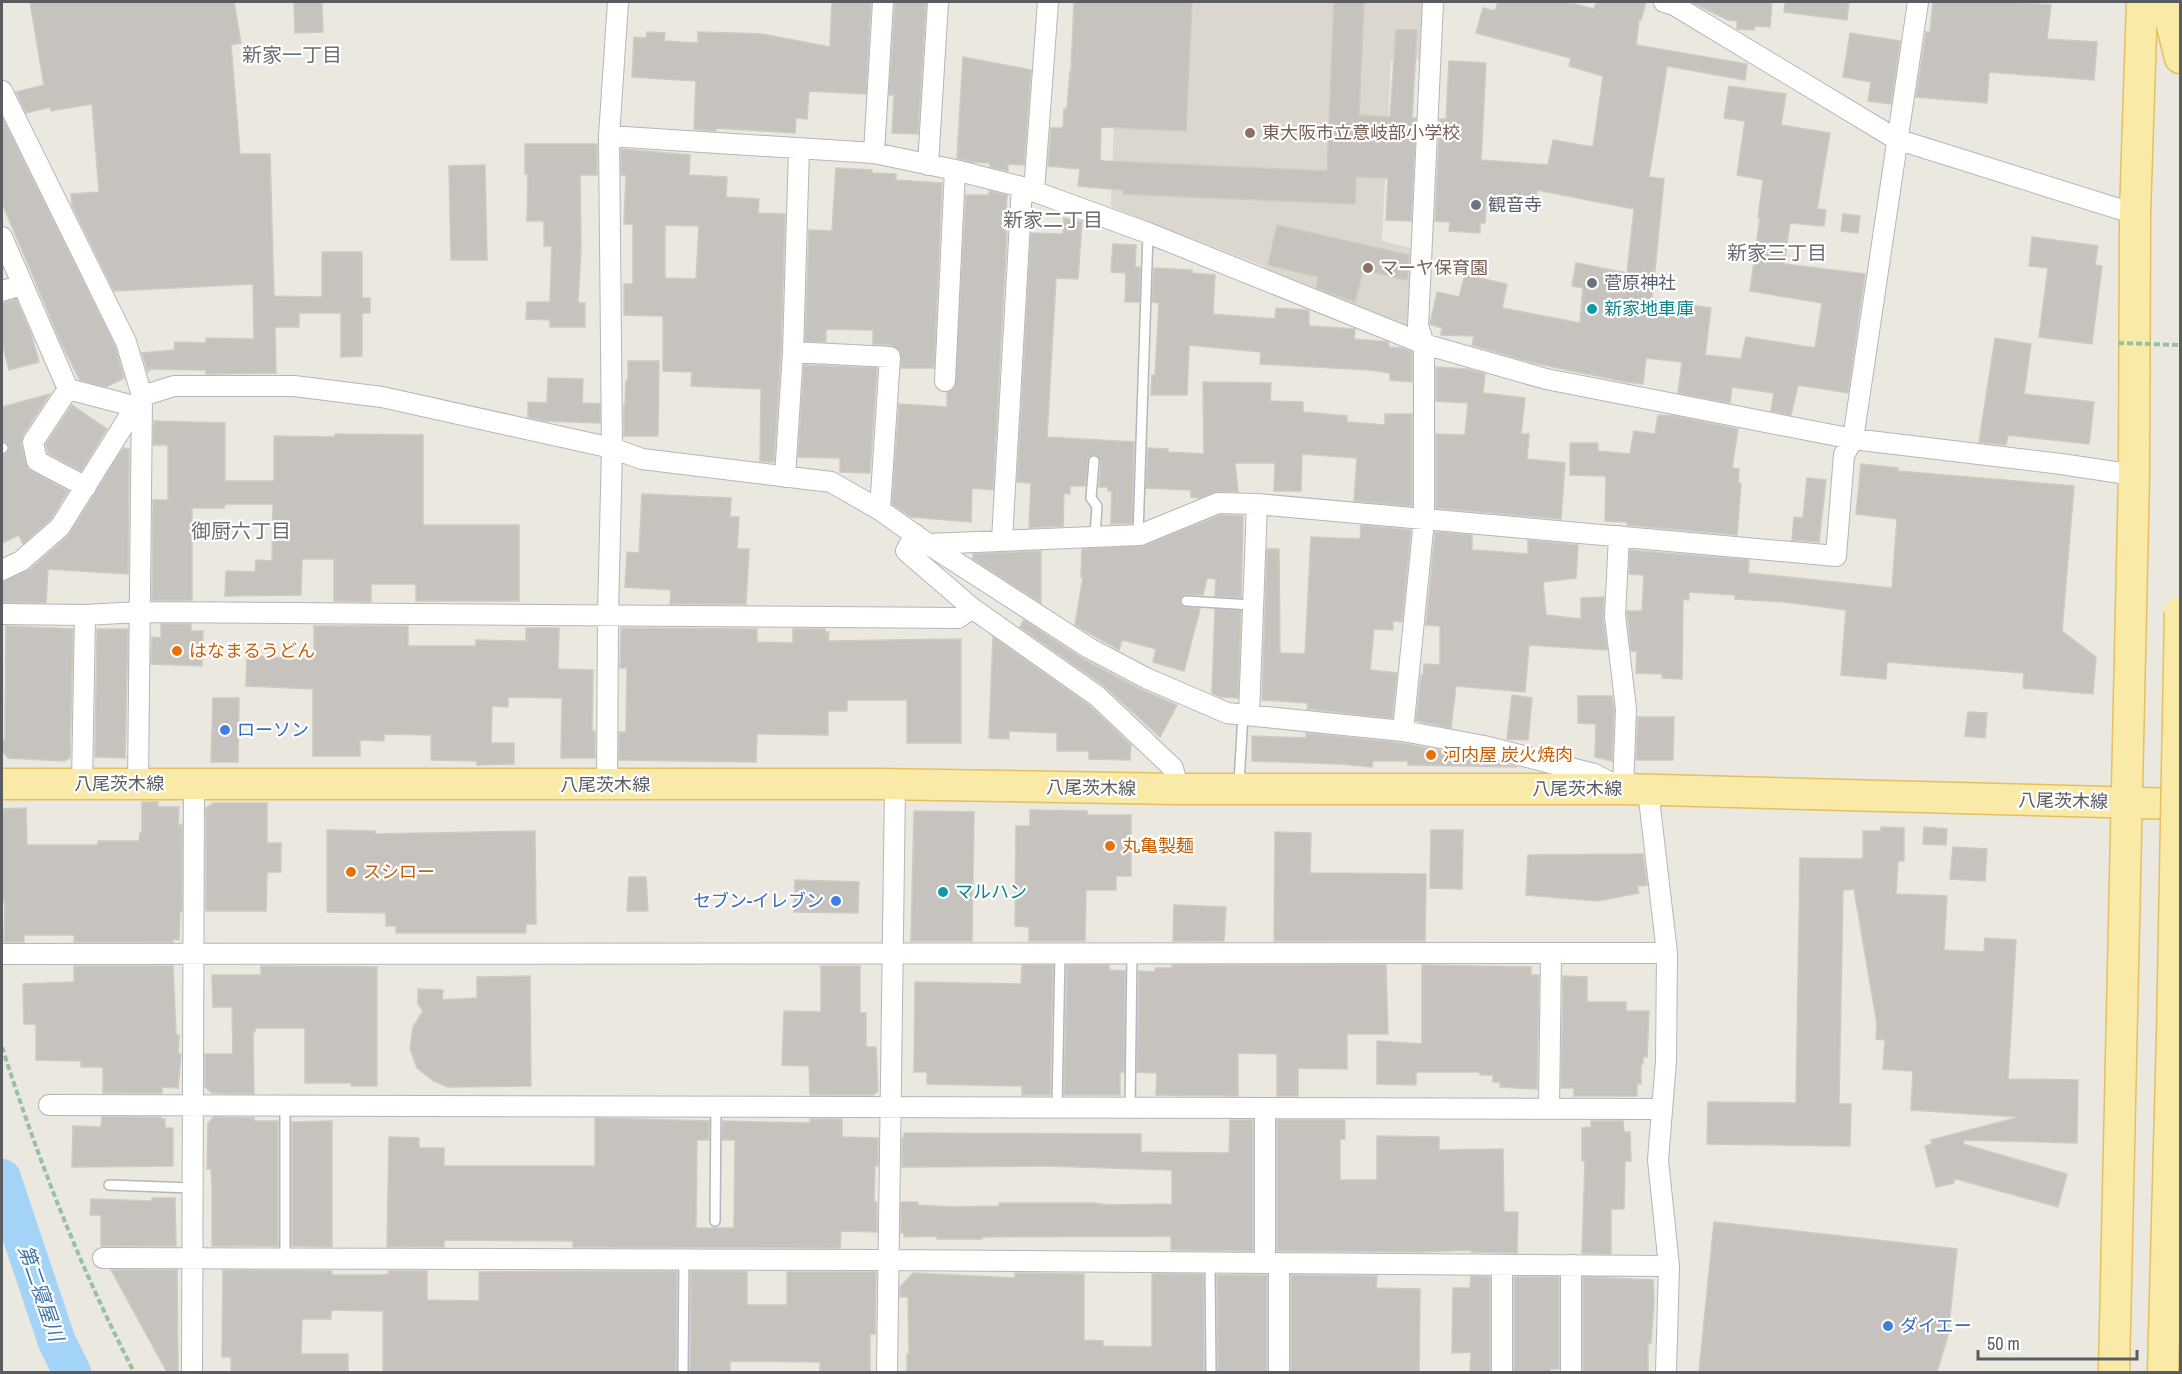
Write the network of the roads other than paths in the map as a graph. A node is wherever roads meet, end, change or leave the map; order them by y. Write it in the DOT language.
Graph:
graph roads {
  1 [pos="618,2"];
  2 [pos="883,2"];
  3 [pos="938,2"];
  4 [pos="1048,2"];
  5 [pos="1433,2"];
  6 [pos="1664,2"];
  7 [pos="1918,2"];
  8 [pos="2142,2"];
  9 [pos="2166,2"];
  10 [pos="2181,58"];
  11 [pos="2,91"];
  12 [pos="609,136"];
  13 [pos="1896,139"];
  14 [pos="799,149"];
  15 [pos="874,153"];
  16 [pos="928,165"];
  17 [pos="955,170"];
  18 [pos="1028,189"];
  19 [pos="2135,214"];
  20 [pos="1148,233"];
  21 [pos="2,237"];
  22 [pos="22,285"];
  23 [pos="2,291"];
  24 [pos="1424,344"];
  25 [pos="793,352"];
  26 [pos="945,381"];
  27 [pos="68,389"];
  28 [pos="140,402"];
  29 [pos="1852,440"];
  30 [pos="612,448"];
  31 [pos="1094,461"];
  32 [pos="2134,475"];
  33 [pos="785,477"];
  34 [pos="86,487"];
  35 [pos="1257,504"];
  36 [pos="880,510"];
  37 [pos="1424,520"];
  38 [pos="1138,535"];
  39 [pos="1618,536"];
  40 [pos="1095,537"];
  41 [pos="921,539"];
  42 [pos="1002,540"];
  43 [pos="2,570"];
  44 [pos="1186,601"];
  45 [pos="1252,605"];
  46 [pos="972,608"];
  47 [pos="139,612"];
  48 [pos="2181,612"];
  49 [pos="2,614"];
  50 [pos="85,615"];
  51 [pos="608,615"];
  52 [pos="1246,714"];
  53 [pos="1403,731"];
  54 [pos="194,783"];
  55 [pos="2,784"];
  56 [pos="82,784"];
  57 [pos="138,785"];
  58 [pos="895,785"];
  59 [pos="607,786"];
  60 [pos="1178,789"];
  61 [pos="1239,789"];
  62 [pos="1636,790"];
  63 [pos="2126,802"];
  64 [pos="2181,804"];
  65 [pos="893,953"];
  66 [pos="1667,953"];
  67 [pos="2,954"];
  68 [pos="193,954"];
  69 [pos="1060,954"];
  70 [pos="1132,954"];
  71 [pos="1551,954"];
  72 [pos="49,1105"];
  73 [pos="716,1106"];
  74 [pos="890,1106"];
  75 [pos="192,1107"];
  76 [pos="285,1107"];
  77 [pos="1057,1107"];
  78 [pos="1130,1107"];
  79 [pos="1265,1108"];
  80 [pos="1549,1109"];
  81 [pos="1662,1109"];
  82 [pos="110,1185"];
  83 [pos="192,1188"];
  84 [pos="715,1221"];
  85 [pos="103,1258"];
  86 [pos="192,1259"];
  87 [pos="285,1259"];
  88 [pos="684,1260"];
  89 [pos="888,1260"];
  90 [pos="1210,1263"];
  91 [pos="1272,1263"];
  92 [pos="1502,1265"];
  93 [pos="1571,1265"];
  94 [pos="1669,1266"];
  95 [pos="192,1372"];
  96 [pos="682,1372"];
  97 [pos="887,1372"];
  98 [pos="1211,1372"];
  99 [pos="1279,1372"];
  100 [pos="1502,1372"];
  101 [pos="1571,1372"];
  102 [pos="1666,1372"];
  103 [pos="2114,1372"];
  104 [pos="2163,1372"];
  1 -- 12 [label="street"];
  2 -- 15 [label="street"];
  3 -- 16 [label="street"];
  4 -- 18 [label="street"];
  5 -- 24 [label="street"];
  6 -- 13 [label="street"];
  7 -- 13 [label="street"];
  8 -- 19 [label="main road"];
  9 -- 10 [label="main road"];
  11 -- 28 [label="street"];
  12 -- 14 [label="street"];
  12 -- 30 [label="street"];
  13 -- 19 [label="street"];
  13 -- 29 [label="street"];
  14 -- 15 [label="street"];
  14 -- 25 [label="street"];
  15 -- 16 [label="street"];
  16 -- 17 [label="street"];
  17 -- 18 [label="street"];
  17 -- 26 [label="street"];
  18 -- 20 [label="street"];
  18 -- 42 [label="street"];
  19 -- 32 [label="main road"];
  20 -- 24 [label="street"];
  20 -- 38 [label="lane"];
  21 -- 22 [label="street"];
  22 -- 23 [label="street"];
  22 -- 27 [label="street"];
  24 -- 29 [label="street"];
  24 -- 37 [label="street"];
  25 -- 33 [label="street"];
  25 -- 36 [label="street"];
  27 -- 28 [label="street"];
  27 -- 34 [label="street"];
  28 -- 30 [label="street"];
  28 -- 34 [label="street"];
  28 -- 47 [label="street"];
  29 -- 32 [label="street"];
  29 -- 39 [label="street"];
  30 -- 33 [label="street"];
  30 -- 51 [label="street"];
  31 -- 40 [label="lane"];
  32 -- 63 [label="main road"];
  33 -- 36 [label="street"];
  34 -- 43 [label="street"];
  35 -- 37 [label="street"];
  35 -- 38 [label="street"];
  35 -- 45 [label="street"];
  36 -- 41 [label="street"];
  37 -- 39 [label="street"];
  37 -- 53 [label="street"];
  38 -- 40 [label="street"];
  39 -- 62 [label="street"];
  40 -- 42 [label="street"];
  41 -- 42 [label="street"];
  41 -- 46 [label="street"];
  41 -- 52 [label="street"];
  44 -- 45 [label="lane"];
  45 -- 52 [label="street"];
  46 -- 51 [label="street"];
  46 -- 60 [label="street"];
  47 -- 50 [label="street"];
  47 -- 51 [label="street"];
  47 -- 57 [label="street"];
  48 -- 104 [label="main road, bridge"];
  49 -- 50 [label="street"];
  50 -- 56 [label="street"];
  51 -- 59 [label="street"];
  52 -- 53 [label="street"];
  52 -- 61 [label="lane"];
  53 -- 62 [label="street"];
  54 -- 57 [label="main road, 八尾茨木線"];
  54 -- 59 [label="main road, 八尾茨木線"];
  54 -- 68 [label="street"];
  55 -- 56 [label="main road, 八尾茨木線"];
  56 -- 57 [label="main road, 八尾茨木線"];
  58 -- 59 [label="main road, 八尾茨木線"];
  58 -- 60 [label="main road, 八尾茨木線"];
  58 -- 65 [label="street"];
  60 -- 61 [label="main road, 八尾茨木線"];
  61 -- 62 [label="main road, 八尾茨木線"];
  62 -- 63 [label="main road, 八尾茨木線"];
  62 -- 66 [label="street"];
  63 -- 64 [label="main road, 八尾茨木線"];
  63 -- 103 [label="main road"];
  65 -- 68 [label="street"];
  65 -- 69 [label="street"];
  65 -- 74 [label="street"];
  66 -- 71 [label="street"];
  66 -- 81 [label="street"];
  67 -- 68 [label="street"];
  68 -- 75 [label="street"];
  69 -- 70 [label="street"];
  69 -- 77 [label="lane"];
  70 -- 71 [label="street"];
  70 -- 78 [label="lane"];
  71 -- 80 [label="street"];
  72 -- 75 [label="street"];
  73 -- 74 [label="street"];
  73 -- 76 [label="street"];
  73 -- 84 [label="lane"];
  74 -- 77 [label="street"];
  74 -- 89 [label="street"];
  75 -- 76 [label="street"];
  75 -- 83 [label="street"];
  76 -- 87 [label="lane"];
  77 -- 78 [label="street"];
  78 -- 79 [label="street"];
  79 -- 80 [label="street"];
  79 -- 91 [label="street"];
  80 -- 81 [label="street"];
  81 -- 94 [label="street"];
  82 -- 83 [label="lane"];
  83 -- 86 [label="street"];
  85 -- 86 [label="street"];
  86 -- 87 [label="street"];
  86 -- 95 [label="street"];
  87 -- 88 [label="street"];
  88 -- 89 [label="street"];
  88 -- 96 [label="lane"];
  89 -- 90 [label="street"];
  89 -- 97 [label="street"];
  90 -- 91 [label="street"];
  90 -- 98 [label="lane"];
  91 -- 92 [label="street"];
  91 -- 99 [label="street"];
  92 -- 93 [label="street"];
  92 -- 100 [label="street"];
  93 -- 94 [label="street"];
  93 -- 101 [label="street"];
  94 -- 102 [label="street"];
}
